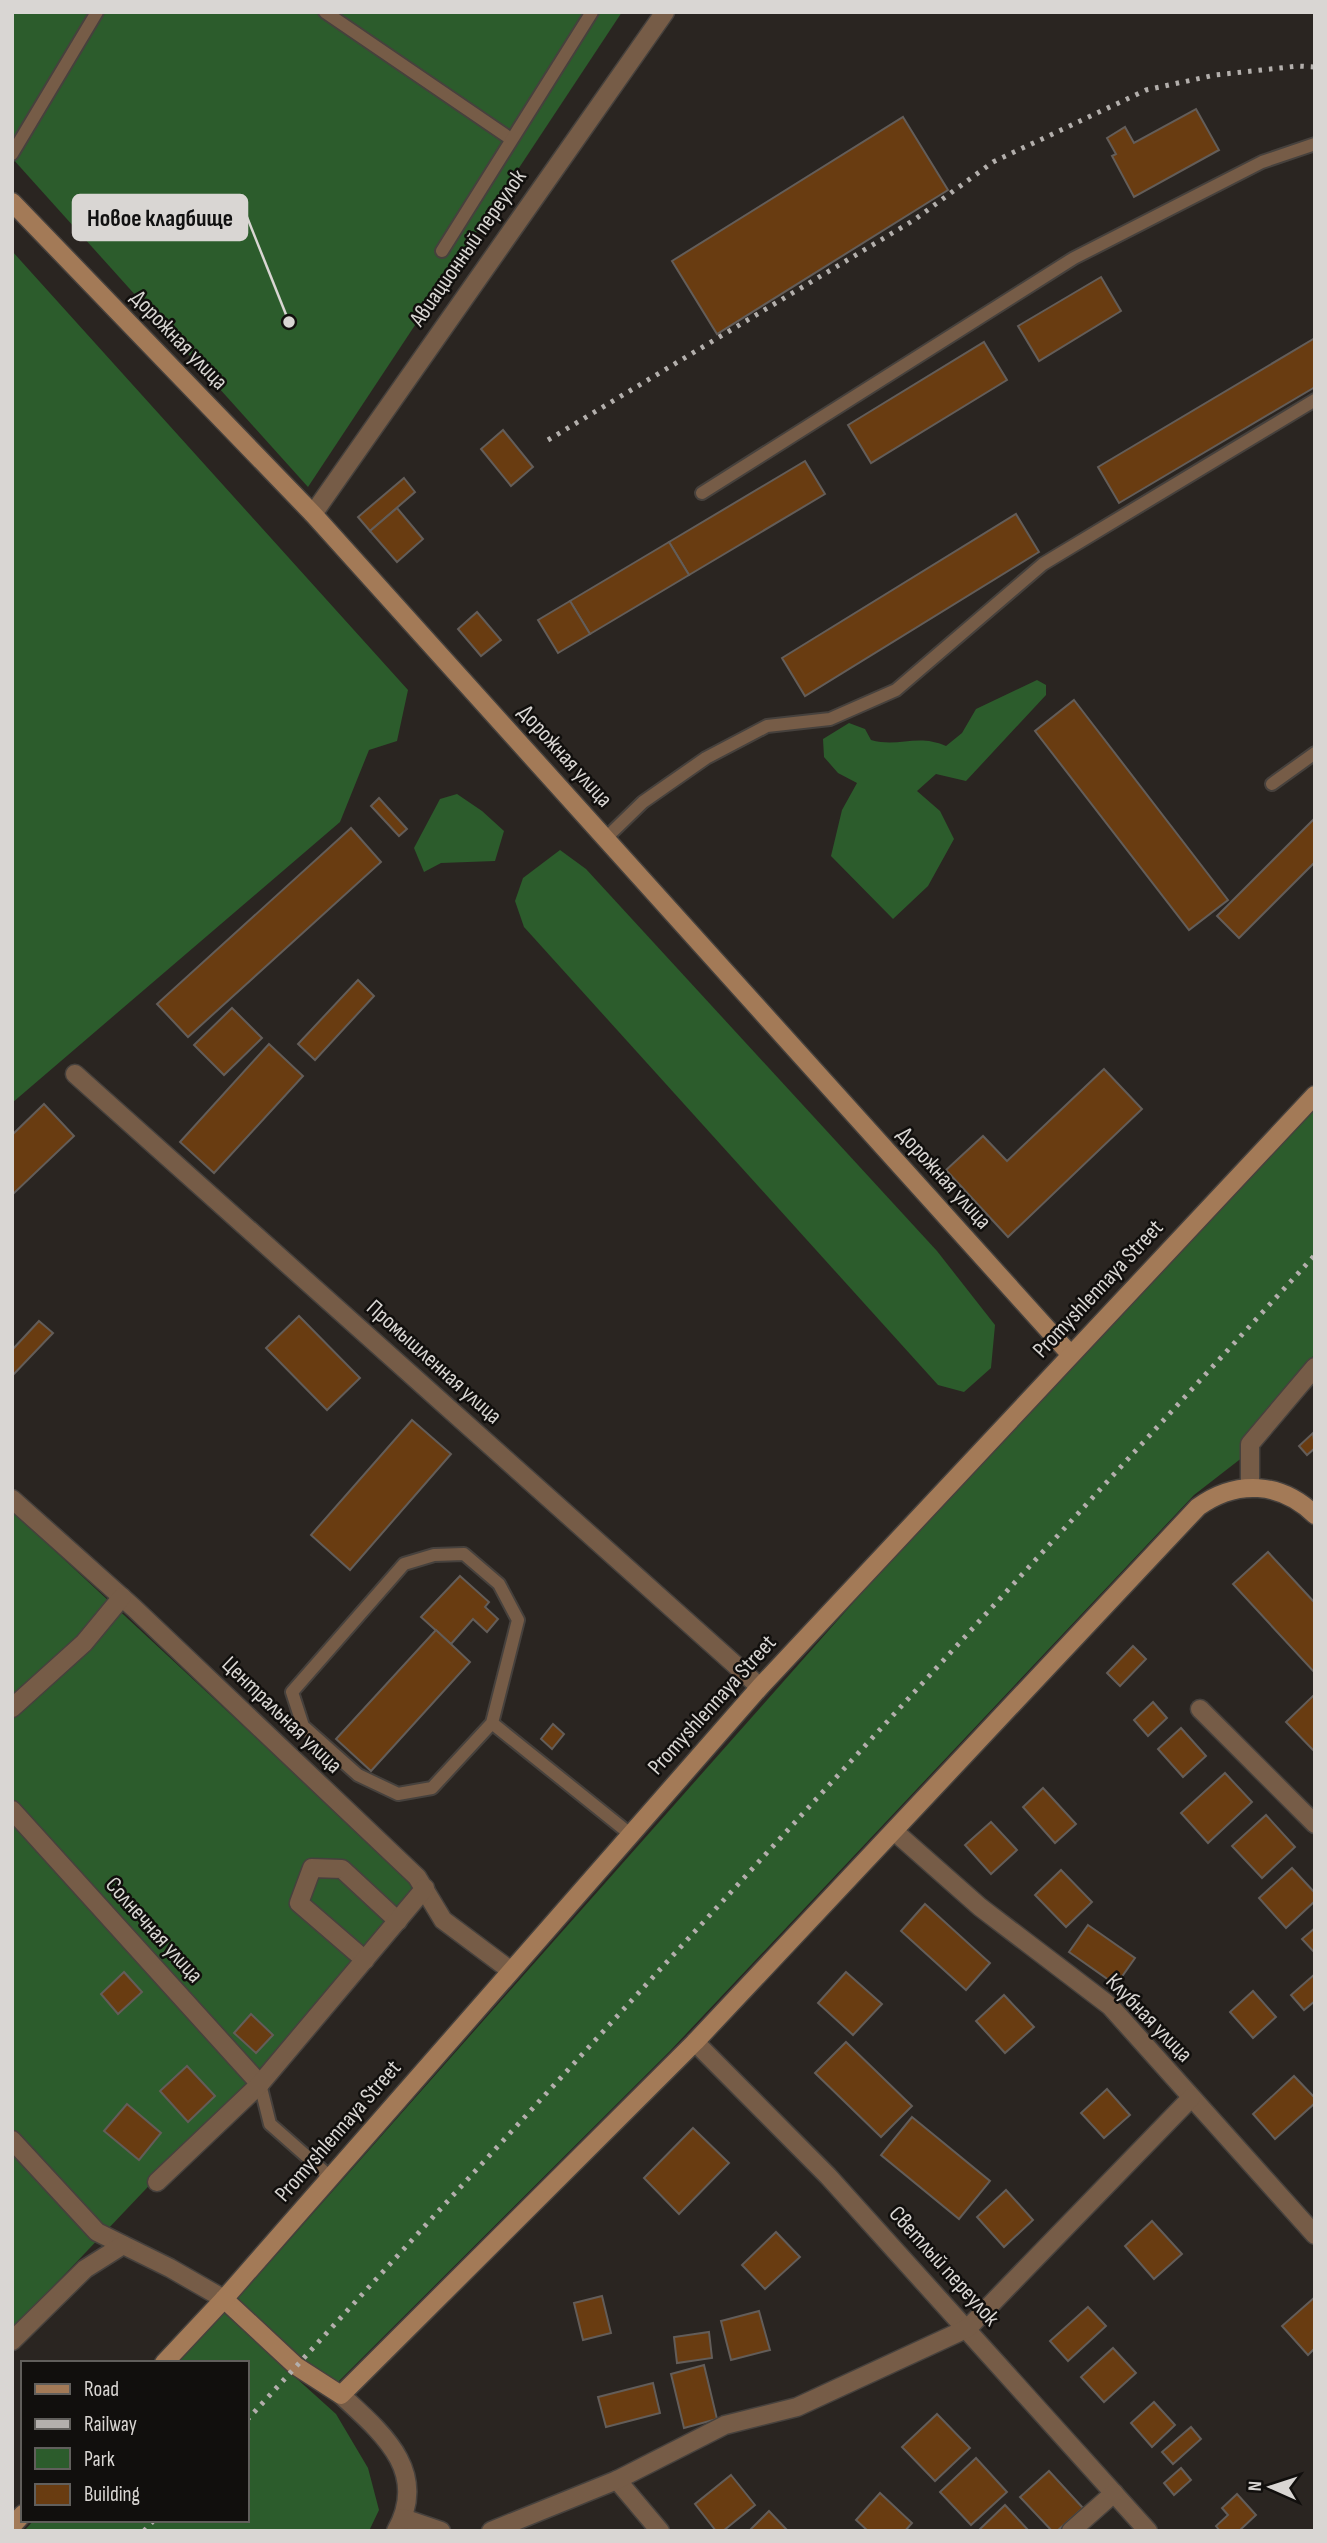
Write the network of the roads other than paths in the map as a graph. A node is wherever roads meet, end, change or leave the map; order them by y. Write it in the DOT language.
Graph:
graph roads {
  1 [pos="97,12"];
  2 [pos="325,12"];
  3 [pos="592,12"];
  4 [pos="665,12"];
  5 [pos="511,139"];
  6 [pos="1315,144"];
  7 [pos="12,154"];
  8 [pos="12,202"];
  9 [pos="442,251"];
  10 [pos="1315,400"];
  11 [pos="702,493"];
  12 [pos="313,514"];
  13 [pos="1315,753"];
  14 [pos="1272,784"];
  15 [pos="606,838"];
  16 [pos="75,1074"];
  17 [pos="1315,1095"];
  18 [pos="1070,1354"];
  19 [pos="1315,1367"];
  20 [pos="1250,1487"];
  21 [pos="12,1499"];
  22 [pos="1315,1516"];
  23 [pos="122,1597"];
  24 [pos="760,1687"];
  25 [pos="12,1708"];
  26 [pos="1200,1709"];
  27 [pos="492,1723"];
  28 [pos="12,1810"];
  29 [pos="1315,1824"];
  30 [pos="894,1831"];
  31 [pos="630,1834"];
  32 [pos="425,1888"];
  33 [pos="398,1921"];
  34 [pos="365,1960"];
  35 [pos="510,1970"];
  36 [pos="695,2042"];
  37 [pos="260,2084"];
  38 [pos="1191,2098"];
  39 [pos="12,2140"];
  40 [pos="330,2177"];
  41 [pos="158,2182"];
  42 [pos="1315,2235"];
  43 [pos="123,2245"];
  44 [pos="224,2299"];
  45 [pos="968,2328"];
  46 [pos="12,2341"];
  47 [pos="166,2361"];
  48 [pos="341,2395"];
  49 [pos="617,2480"];
  50 [pos="1114,2493"];
  51 [pos="400,2525"];
  52 [pos="441,2531"];
  53 [pos="491,2531"];
  54 [pos="660,2531"];
  55 [pos="1071,2531"];
  56 [pos="1148,2531"];
  1 -- 7 [label="lane"];
  2 -- 5 [label="lane"];
  3 -- 5 [label="lane"];
  4 -- 12 [label="street, Авиационный переулок"];
  5 -- 9 [label="lane"];
  6 -- 11 [label="lane"];
  8 -- 12 [label="street, Дорожная улица"];
  10 -- 15 [label="lane"];
  12 -- 15 [label="street, Дорожная улица"];
  13 -- 14 [label="lane"];
  15 -- 18 [label="street, Дорожная улица"];
  16 -- 24 [label="street, Промышленная улица"];
  17 -- 18 [label="street, Promyshlennaya Street"];
  18 -- 24 [label="street, Promyshlennaya Street"];
  19 -- 20 [label="street"];
  20 -- 22 [label="street"];
  20 -- 30 [label="street"];
  21 -- 23 [label="street, Центральная улица"];
  23 -- 25 [label="street"];
  23 -- 32 [label="street, Центральная улица"];
  24 -- 31 [label="street, Promyshlennaya Street"];
  26 -- 29 [label="street"];
  27 -- 27 [label="lane"];
  27 -- 31 [label="lane"];
  28 -- 37 [label="street, Солнечная улица"];
  30 -- 36 [label="street"];
  30 -- 38 [label="street, Клубная улица"];
  31 -- 35 [label="street, Promyshlennaya Street"];
  32 -- 33 [label="street"];
  32 -- 35 [label="street, Центральная улица"];
  33 -- 34 [label="street"];
  33 -- 34 [label="street"];
  34 -- 37 [label="street"];
  35 -- 40 [label="street, Promyshlennaya Street"];
  36 -- 45 [label="street, Светлый переулок"];
  36 -- 48 [label="street"];
  37 -- 40 [label="lane"];
  37 -- 41 [label="street"];
  38 -- 42 [label="street, Клубная улица"];
  38 -- 45 [label="street"];
  39 -- 43 [label="street"];
  40 -- 44 [label="street, Promyshlennaya Street"];
  43 -- 44 [label="street"];
  43 -- 46 [label="street"];
  44 -- 47 [label="street, Promyshlennaya Street"];
  44 -- 48 [label="street"];
  45 -- 49 [label="street"];
  45 -- 50 [label="street, Светлый переулок"];
  48 -- 51 [label="street"];
  49 -- 53 [label="street"];
  49 -- 54 [label="street"];
  50 -- 55 [label="street"];
  50 -- 56 [label="street, Светлый переулок"];
  51 -- 52 [label="street"];
}
